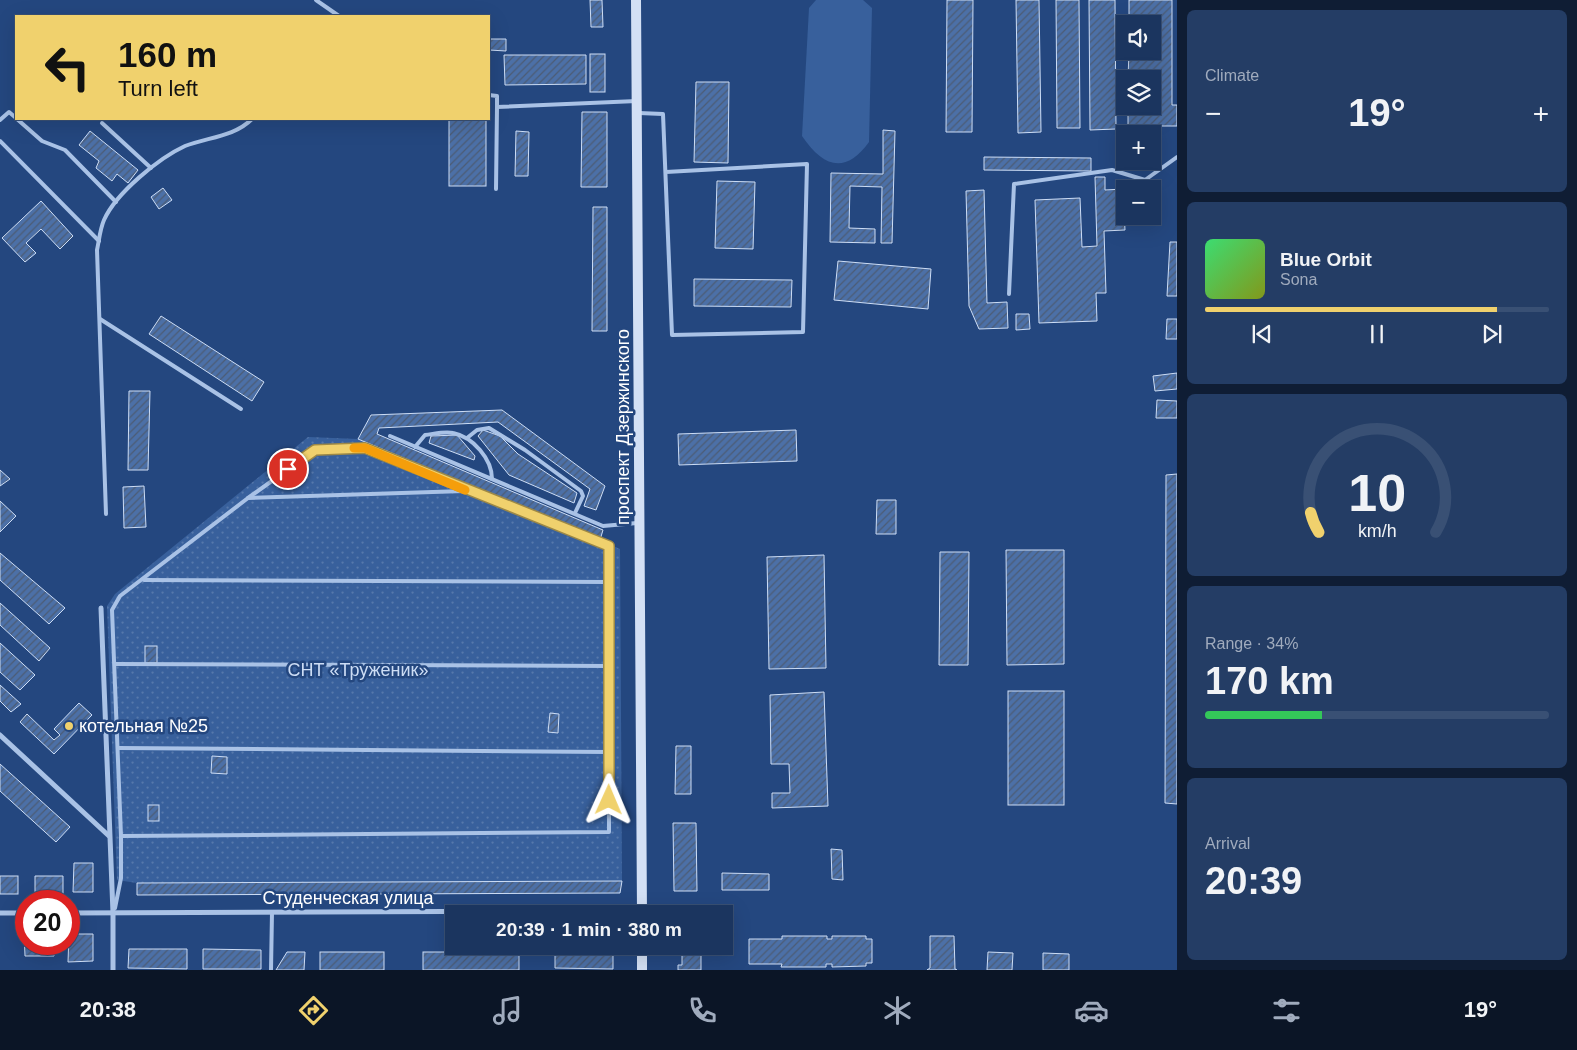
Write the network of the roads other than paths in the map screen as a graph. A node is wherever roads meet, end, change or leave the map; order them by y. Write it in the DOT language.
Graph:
graph roads {
  1 [pos="316,0"];
  2 [pos="636,0"];
  3 [pos="338,15"];
  4 [pos="490,95"];
  5 [pos="637,101"];
  6 [pos="497,107"];
  7 [pos="637,113"];
  8 [pos="15,118"];
  9 [pos="0,120"];
  10 [pos="17,120"];
  11 [pos="250,120"];
  12 [pos="102,123"];
  13 [pos="0,141"];
  14 [pos="1177,157"];
  15 [pos="151,168"];
  16 [pos="666,172"];
  17 [pos="496,189"];
  18 [pos="116,202"];
  19 [pos="99,242"];
  20 [pos="1009,294"];
  21 [pos="100,319"];
  22 [pos="241,409"];
  23 [pos="390,436"];
  24 [pos="467,438"];
  25 [pos="415,447"];
  26 [pos="492,479"];
  27 [pos="467,490"];
  28 [pos="248,498"];
  29 [pos="575,513"];
  30 [pos="106,514"];
  31 [pos="640,522"];
  32 [pos="144,580"];
  33 [pos="608,582"];
  34 [pos="101,608"];
  35 [pos="115,664"];
  36 [pos="609,666"];
  37 [pos="0,734"];
  38 [pos="118,748"];
  39 [pos="610,752"];
  40 [pos="109,836"];
  41 [pos="121,836"];
  42 [pos="642,905"];
  43 [pos="272,912"];
  44 [pos="445,912"];
  45 [pos="0,913"];
  46 [pos="15,913"];
  47 [pos="80,913"];
  48 [pos="113,913"];
  49 [pos="642,955"];
  50 [pos="113,970"];
  51 [pos="271,970"];
  52 [pos="642,970"];
  1 -- 3 [label="lane"];
  2 -- 5 [label="main road, проспект Дзержинского"];
  4 -- 6 [label="lane"];
  5 -- 6 [label="lane"];
  5 -- 7 [label="main road, проспект Дзержинского"];
  6 -- 17 [label="lane"];
  7 -- 16 [label="lane"];
  7 -- 31 [label="main road, проспект Дзержинского"];
  8 -- 9 [label="lane"];
  10 -- 18 [label="lane"];
  11 -- 15 [label="lane"];
  12 -- 15 [label="lane"];
  13 -- 19 [label="lane"];
  14 -- 20 [label="lane"];
  15 -- 18 [label="lane"];
  16 -- 16 [label="lane"];
  18 -- 19 [label="lane"];
  19 -- 21 [label="lane"];
  21 -- 22 [label="lane"];
  21 -- 30 [label="lane"];
  23 -- 25 [label="lane"];
  24 -- 25 [label="lane"];
  24 -- 26 [label="lane"];
  24 -- 29 [label="lane"];
  25 -- 26 [label="lane"];
  26 -- 29 [label="lane"];
  27 -- 28 [label="lane"];
  27 -- 28 [label="lane"];
  27 -- 33 [label="lane"];
  28 -- 32 [label="lane"];
  29 -- 31 [label="lane"];
  31 -- 42 [label="main road, проспект Дзержинского"];
  32 -- 33 [label="lane"];
  32 -- 35 [label="lane"];
  33 -- 36 [label="lane"];
  34 -- 40 [label="street"];
  35 -- 36 [label="lane"];
  35 -- 38 [label="lane"];
  36 -- 39 [label="lane"];
  37 -- 40 [label="street"];
  38 -- 39 [label="lane"];
  38 -- 41 [label="lane"];
  39 -- 41 [label="lane"];
  40 -- 48 [label="street"];
  41 -- 48 [label="lane"];
  43 -- 44 [label="street, Студенческая улица"];
  43 -- 48 [label="street, Студенческая улица"];
  43 -- 51 [label="lane"];
  45 -- 46 [label="street"];
  47 -- 48 [label="street, Студенческая улица"];
  48 -- 50 [label="street"];
  49 -- 52 [label="main road"];
}
